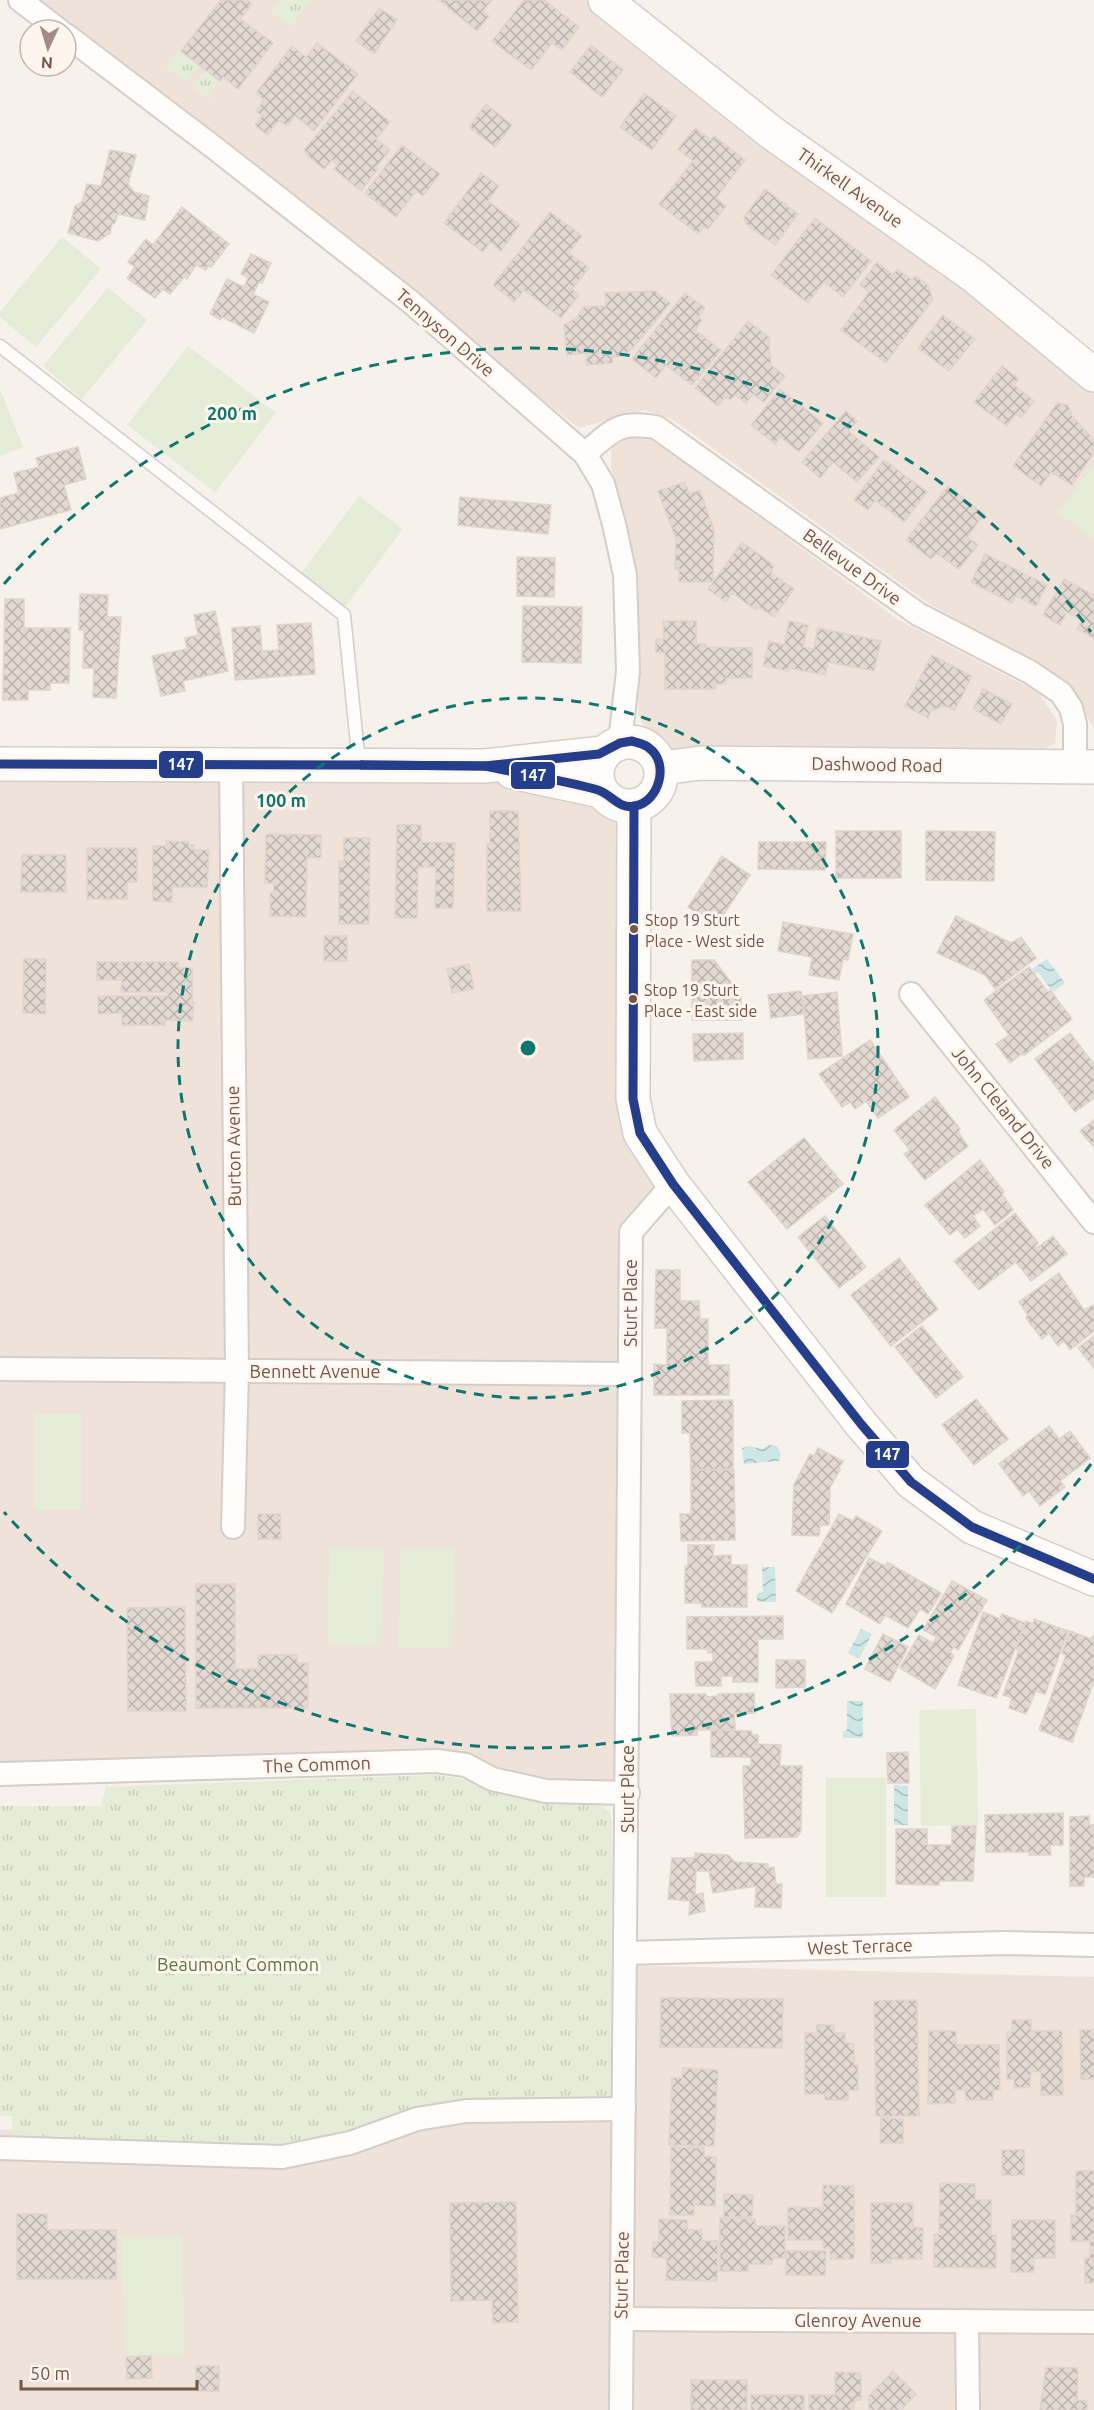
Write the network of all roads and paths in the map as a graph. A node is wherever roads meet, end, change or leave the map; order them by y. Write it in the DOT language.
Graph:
graph roads {
  1 [pos="20,0"];
  2 [pos="605,0"];
  3 [pos="43,18"];
  4 [pos="78,44"];
  5 [pos="0,346"];
  6 [pos="1094,375"];
  7 [pos="585,454"];
  8 [pos="612,747"];
  9 [pos="0,764"];
  10 [pos="231,765"];
  11 [pos="359,765"];
  12 [pos="485,766"];
  13 [pos="1085,766"];
  14 [pos="661,768"];
  15 [pos="601,791"];
  16 [pos="634,806"];
  17 [pos="911,994"];
  18 [pos="672,1184"];
  19 [pos="1094,1222"];
  20 [pos="0,1369"];
  21 [pos="237,1371"];
  22 [pos="630,1374"];
  23 [pos="233,1527"];
  24 [pos="1094,1579"];
  25 [pos="0,1774"];
  26 [pos="628,1793"];
  27 [pos="1094,1945"];
  28 [pos="626,1953"];
  29 [pos="624,2109"];
  30 [pos="0,2148"];
  31 [pos="622,2319"];
  32 [pos="967,2321"];
  33 [pos="1094,2322"];
  34 [pos="621,2410"];
  35 [pos="968,2410"];
  1 -- 3 [label="street"];
  2 -- 6 [label="street, Thirkell Avenue"];
  4 -- 7 [label="street, Tennyson Drive"];
  5 -- 11 [label="lane"];
  7 -- 8 [label="street, Tennyson Drive"];
  7 -- 13 [label="street, Bellevue Drive"];
  8 -- 12 [label="street"];
  8 -- 14 [label="street"];
  8 -- 15 [label="street"];
  9 -- 10 [label="street"];
  10 -- 11 [label="street"];
  10 -- 21 [label="street, Burton Avenue"];
  11 -- 12 [label="street"];
  12 -- 15 [label="street"];
  13 -- 14 [label="street, Dashwood Road"];
  14 -- 16 [label="street"];
  15 -- 16 [label="street"];
  16 -- 18 [label="street"];
  17 -- 19 [label="street, John Cleland Drive"];
  18 -- 22 [label="street, Sturt Place"];
  18 -- 24 [label="street"];
  20 -- 21 [label="street, Bennett Avenue"];
  21 -- 22 [label="street, Bennett Avenue"];
  21 -- 23 [label="street, Burton Avenue"];
  22 -- 26 [label="street, Sturt Place"];
  25 -- 26 [label="street, The Common"];
  26 -- 28 [label="street, Sturt Place"];
  27 -- 28 [label="street, West Terrace"];
  28 -- 29 [label="street, Sturt Place"];
  29 -- 30 [label="street"];
  29 -- 31 [label="street, Sturt Place"];
  31 -- 32 [label="street, Glenroy Avenue"];
  31 -- 34 [label="street, Sturt Place"];
  32 -- 33 [label="street, Glenroy Avenue"];
  32 -- 35 [label="street"];
}
